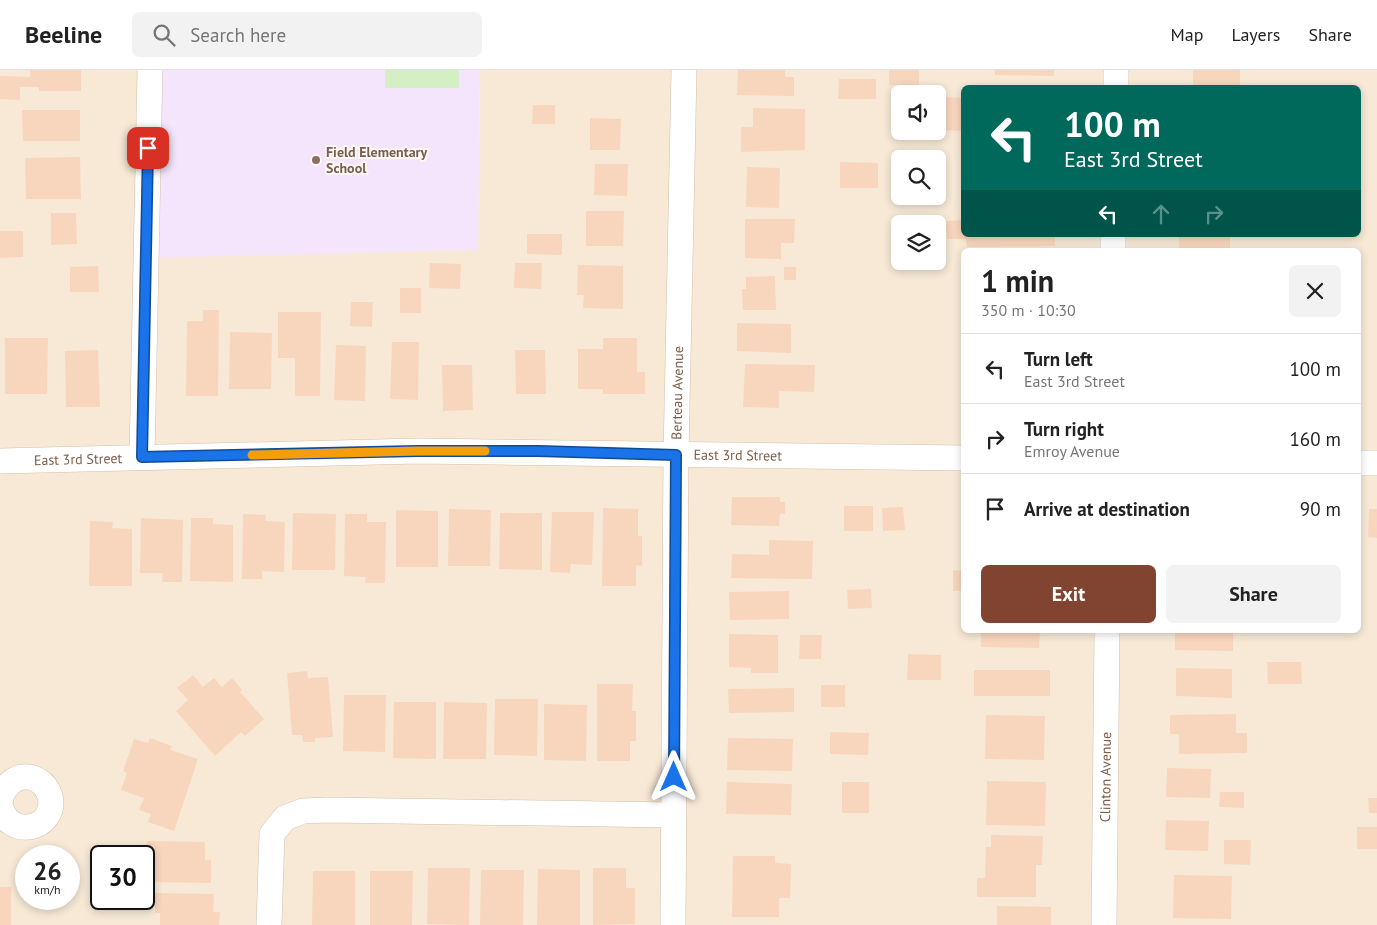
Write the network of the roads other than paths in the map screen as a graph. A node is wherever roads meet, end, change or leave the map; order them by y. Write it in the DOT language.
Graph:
graph roads {
  1 [pos="150,70"];
  2 [pos="684,70"];
  3 [pos="1116,70"];
  4 [pos="1116,85"];
  5 [pos="676,455"];
  6 [pos="142,457"];
  7 [pos="961,458"];
  8 [pos="0,461"];
  9 [pos="1361,463"];
  10 [pos="1377,463"];
  11 [pos="1107,633"];
  12 [pos="673,815"];
  13 [pos="269,925"];
  14 [pos="673,925"];
  15 [pos="1104,925"];
  1 -- 6 [label="street"];
  2 -- 5 [label="street, Berteau Avenue"];
  3 -- 4 [label="street"];
  5 -- 6 [label="street, East 3rd Street"];
  5 -- 7 [label="street, East 3rd Street"];
  5 -- 12 [label="street, Berteau Avenue"];
  6 -- 8 [label="street, East 3rd Street"];
  9 -- 10 [label="street"];
  11 -- 15 [label="street, Clinton Avenue"];
  12 -- 13 [label="street"];
  12 -- 14 [label="street, Berteau Avenue"];
}
